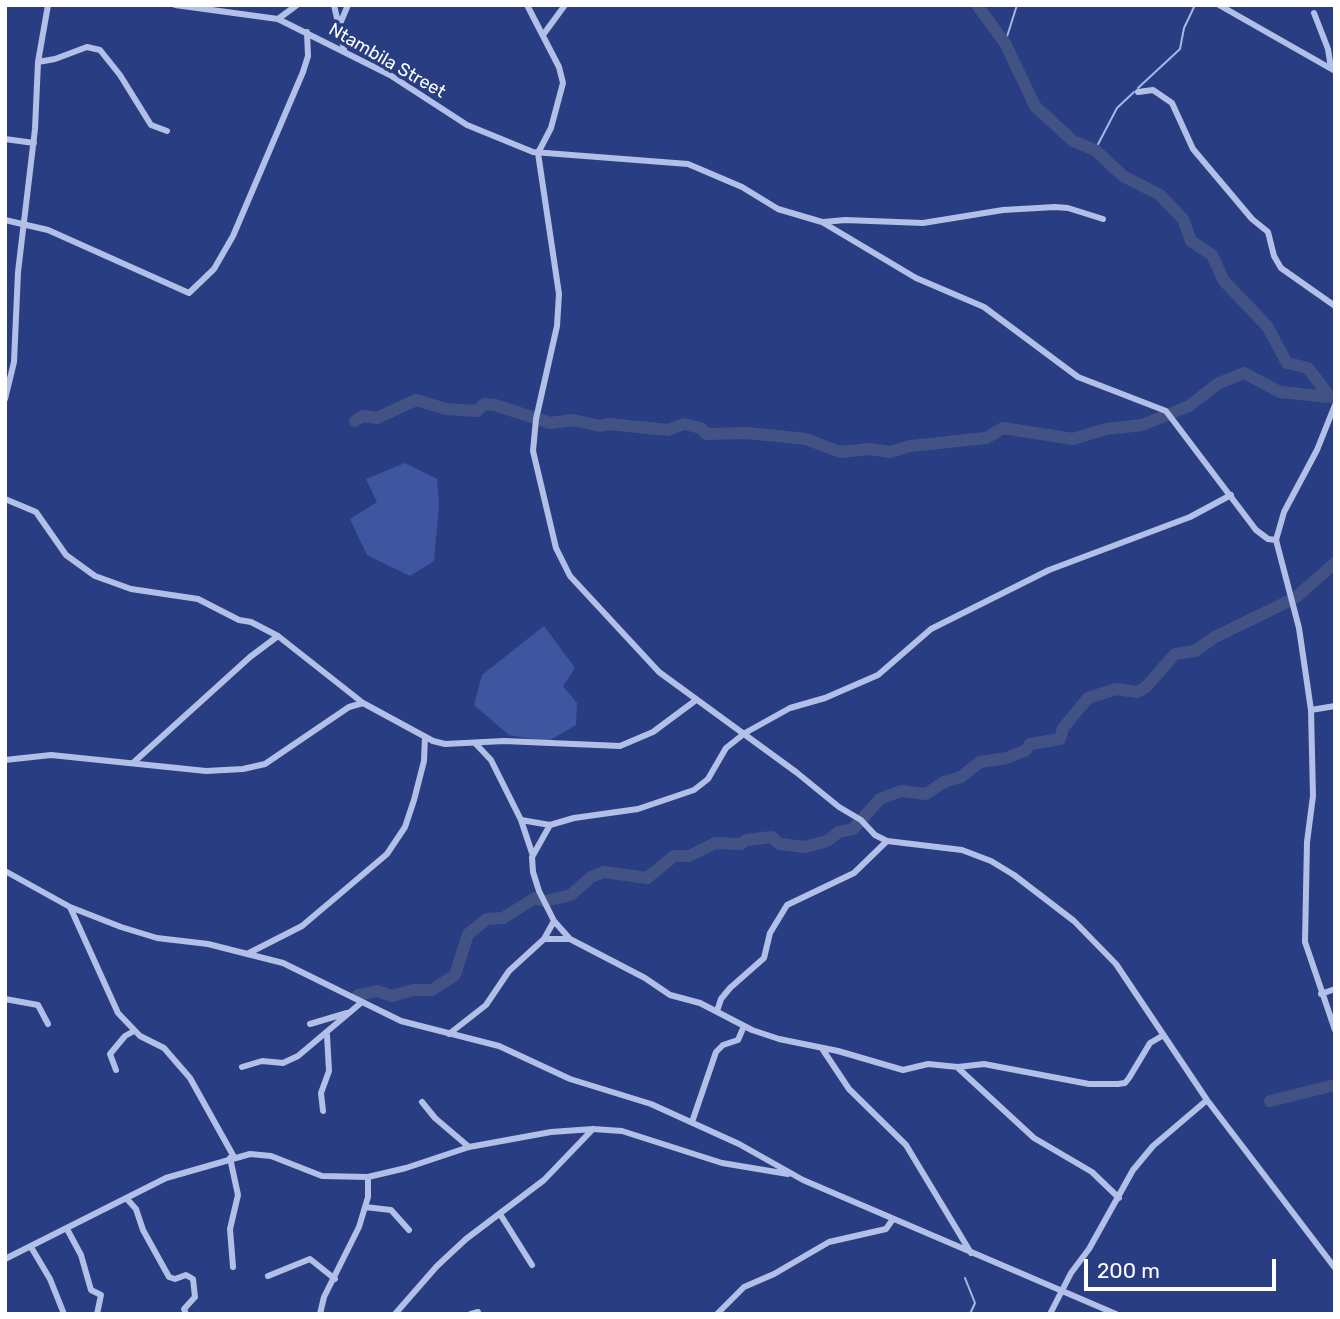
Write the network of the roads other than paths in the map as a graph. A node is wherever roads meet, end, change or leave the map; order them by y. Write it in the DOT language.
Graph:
graph roads {
  1 [pos="48,5"];
  2 [pos="175,5"];
  3 [pos="297,5"];
  4 [pos="334,5"];
  5 [pos="348,5"];
  6 [pos="527,5"];
  7 [pos="565,5"];
  8 [pos="1219,5"];
  9 [pos="217,8"];
  10 [pos="288,8"];
  11 [pos="1314,13"];
  12 [pos="278,19"];
  13 [pos="338,31"];
  14 [pos="307,33"];
  15 [pos="543,34"];
  16 [pos="344,50"];
  17 [pos="38,62"];
  18 [pos="1333,70"];
  19 [pos="1138,92"];
  20 [pos="167,131"];
  21 [pos="5,139"];
  22 [pos="34,143"];
  23 [pos="538,153"];
  24 [pos="1103,219"];
  25 [pos="5,220"];
  26 [pos="822,222"];
  27 [pos="23,223"];
  28 [pos="1335,306"];
  29 [pos="5,399"];
  30 [pos="1335,405"];
  31 [pos="1231,495"];
  32 [pos="5,499"];
  33 [pos="1276,540"];
  34 [pos="278,636"];
  35 [pos="696,700"];
  36 [pos="363,703"];
  37 [pos="1335,706"];
  38 [pos="1311,710"];
  39 [pos="745,733"];
  40 [pos="425,737"];
  41 [pos="475,743"];
  42 [pos="5,760"];
  43 [pos="134,762"];
  44 [pos="521,820"];
  45 [pos="550,825"];
  46 [pos="887,841"];
  47 [pos="533,855"];
  48 [pos="5,871"];
  49 [pos="70,907"];
  50 [pos="554,920"];
  51 [pos="544,939"];
  52 [pos="570,939"];
  53 [pos="247,955"];
  54 [pos="1335,989"];
  55 [pos="1321,994"];
  56 [pos="5,999"];
  57 [pos="362,1002"];
  58 [pos="718,1011"];
  59 [pos="349,1012"];
  60 [pos="48,1024"];
  61 [pos="310,1024"];
  62 [pos="744,1026"];
  63 [pos="1335,1030"];
  64 [pos="134,1031"];
  65 [pos="450,1034"];
  66 [pos="327,1035"];
  67 [pos="1163,1036"];
  68 [pos="823,1049"];
  69 [pos="242,1067"];
  70 [pos="958,1067"];
  71 [pos="116,1070"];
  72 [pos="1207,1100"];
  73 [pos="422,1102"];
  74 [pos="323,1111"];
  75 [pos="692,1122"];
  76 [pos="593,1129"];
  77 [pos="469,1147"];
  78 [pos="232,1158"];
  79 [pos="793,1175"];
  80 [pos="368,1177"];
  81 [pos="1119,1198"];
  82 [pos="127,1199"];
  83 [pos="365,1207"];
  84 [pos="500,1214"];
  85 [pos="893,1219"];
  86 [pos="67,1228"];
  87 [pos="409,1230"];
  88 [pos="31,1247"];
  89 [pos="971,1253"];
  90 [pos="5,1259"];
  91 [pos="532,1265"];
  92 [pos="233,1267"];
  93 [pos="1335,1268"];
  94 [pos="268,1276"];
  95 [pos="335,1279"];
  96 [pos="1062,1291"];
  97 [pos="64,1314"];
  98 [pos="97,1314"];
  99 [pos="186,1314"];
  100 [pos="320,1314"];
  101 [pos="395,1314"];
  102 [pos="717,1314"];
  103 [pos="1050,1314"];
  104 [pos="1115,1314"];
  1 -- 17 [label="street"];
  2 -- 9 [label="street, Ntambila Street"];
  3 -- 10 [label="street"];
  4 -- 13 [label="street"];
  5 -- 13 [label="street"];
  6 -- 15 [label="street"];
  7 -- 15 [label="street"];
  8 -- 18 [label="street"];
  9 -- 12 [label="street, Ntambila Street"];
  10 -- 12 [label="street"];
  11 -- 18 [label="street"];
  12 -- 14 [label="street, Ntambila Street"];
  13 -- 16 [label="street"];
  14 -- 16 [label="street, Ntambila Street"];
  14 -- 27 [label="street"];
  15 -- 23 [label="street"];
  16 -- 23 [label="street, Ntambila Street"];
  17 -- 20 [label="street"];
  17 -- 22 [label="street"];
  19 -- 28 [label="street"];
  21 -- 22 [label="street"];
  22 -- 27 [label="street"];
  23 -- 26 [label="street, Ntambila Street"];
  23 -- 35 [label="street"];
  24 -- 26 [label="street"];
  25 -- 27 [label="street"];
  26 -- 31 [label="street"];
  27 -- 29 [label="street"];
  30 -- 33 [label="street"];
  31 -- 33 [label="street"];
  31 -- 39 [label="street"];
  32 -- 34 [label="street"];
  33 -- 38 [label="street"];
  34 -- 36 [label="street"];
  34 -- 43 [label="street"];
  35 -- 39 [label="street"];
  35 -- 41 [label="street"];
  36 -- 40 [label="street"];
  36 -- 43 [label="street"];
  37 -- 38 [label="street"];
  38 -- 55 [label="street"];
  39 -- 45 [label="street"];
  39 -- 46 [label="street"];
  40 -- 41 [label="street"];
  40 -- 53 [label="street"];
  41 -- 44 [label="street"];
  42 -- 43 [label="street"];
  44 -- 45 [label="street"];
  44 -- 47 [label="street"];
  45 -- 47 [label="street"];
  46 -- 58 [label="street"];
  46 -- 67 [label="street"];
  47 -- 50 [label="street"];
  48 -- 49 [label="street"];
  49 -- 53 [label="street"];
  49 -- 64 [label="street"];
  50 -- 51 [label="street"];
  50 -- 52 [label="street"];
  51 -- 52 [label="street"];
  51 -- 65 [label="street"];
  52 -- 58 [label="street"];
  53 -- 57 [label="street"];
  54 -- 55 [label="street"];
  55 -- 63 [label="street"];
  56 -- 60 [label="street"];
  57 -- 59 [label="street"];
  57 -- 65 [label="street"];
  58 -- 62 [label="street"];
  59 -- 61 [label="street"];
  59 -- 66 [label="street"];
  62 -- 68 [label="street"];
  62 -- 75 [label="street"];
  64 -- 71 [label="street"];
  64 -- 78 [label="street"];
  65 -- 75 [label="street"];
  66 -- 69 [label="street"];
  66 -- 74 [label="street"];
  67 -- 70 [label="street"];
  67 -- 72 [label="street"];
  68 -- 70 [label="street"];
  68 -- 89 [label="street"];
  70 -- 81 [label="street"];
  72 -- 81 [label="street"];
  72 -- 93 [label="street"];
  73 -- 77 [label="street"];
  75 -- 79 [label="street"];
  76 -- 77 [label="street"];
  76 -- 79 [label="street"];
  76 -- 84 [label="street"];
  77 -- 80 [label="street"];
  78 -- 80 [label="street"];
  78 -- 82 [label="street"];
  78 -- 92 [label="street"];
  79 -- 85 [label="street"];
  80 -- 83 [label="street"];
  81 -- 96 [label="street"];
  82 -- 86 [label="street"];
  82 -- 99 [label="street"];
  83 -- 87 [label="street"];
  83 -- 95 [label="street"];
  84 -- 91 [label="street"];
  84 -- 101 [label="street"];
  85 -- 89 [label="street"];
  85 -- 102 [label="street"];
  86 -- 88 [label="street"];
  86 -- 98 [label="street"];
  88 -- 90 [label="street"];
  88 -- 97 [label="street"];
  89 -- 96 [label="street"];
  94 -- 95 [label="street"];
  95 -- 100 [label="street"];
  96 -- 103 [label="street"];
  96 -- 104 [label="street"];
}
